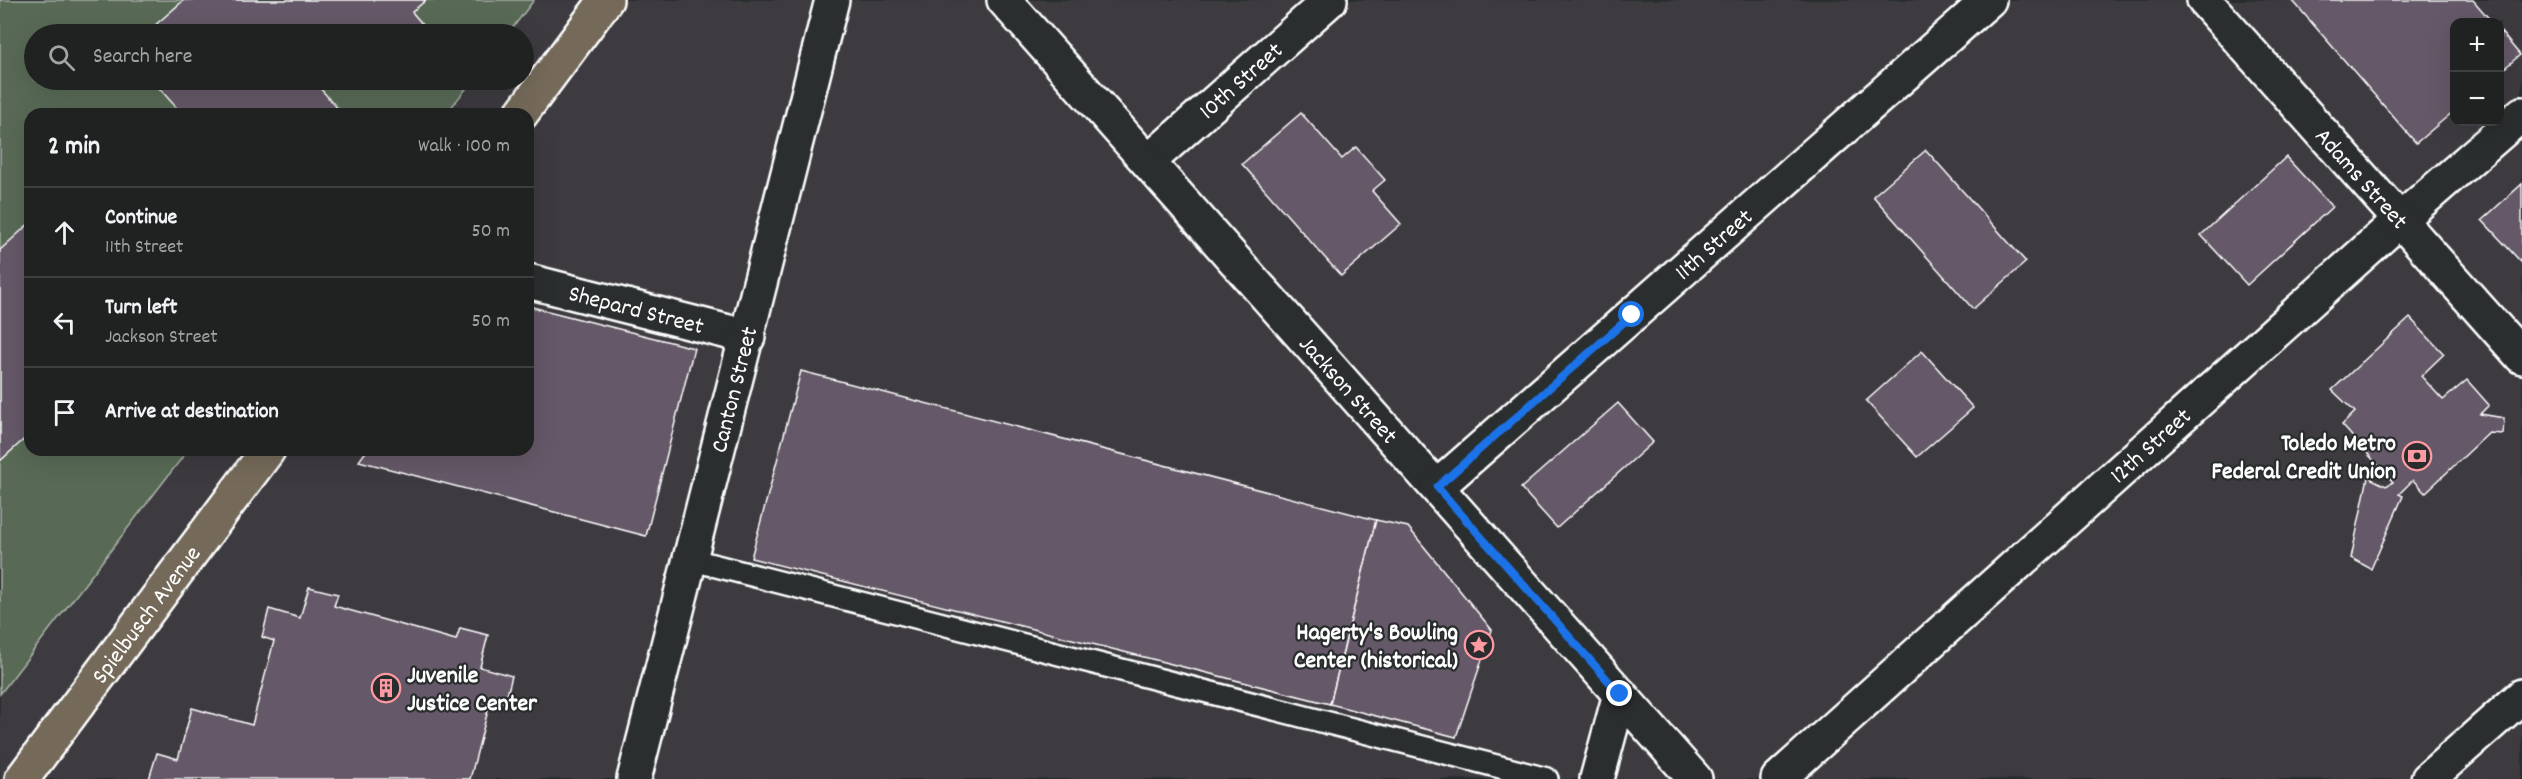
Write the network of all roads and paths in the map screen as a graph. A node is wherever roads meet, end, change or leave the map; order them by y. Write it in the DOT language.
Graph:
graph roads {
  1 [pos="606,0"];
  2 [pos="832,0"];
  3 [pos="1004,0"];
  4 [pos="1330,0"];
  5 [pos="1989,0"];
  6 [pos="2204,0"];
  7 [pos="525,108"];
  8 [pos="2522,114"];
  9 [pos="1149,161"];
  10 [pos="2400,220"];
  11 [pos="534,283"];
  12 [pos="748,337"];
  13 [pos="2522,357"];
  14 [pos="264,456"];
  15 [pos="1437,487"];
  16 [pos="689,559"];
  17 [pos="1620,694"];
  18 [pos="2521,697"];
  19 [pos="22,779"];
  20 [pos="634,779"];
  21 [pos="1546,779"];
  22 [pos="1597,779"];
  23 [pos="1695,779"];
  24 [pos="1778,779"];
  25 [pos="2428,779"];
  1 -- 7 [label="main road"];
  2 -- 12 [label="street, Canton Street"];
  3 -- 9 [label="street, Jackson Street"];
  4 -- 9 [label="street, 10th Street"];
  5 -- 15 [label="street, 11th Street"];
  6 -- 10 [label="street, Adams Street"];
  8 -- 10 [label="street, 12th Street"];
  9 -- 15 [label="street, Jackson Street"];
  10 -- 13 [label="street, Adams Street"];
  10 -- 24 [label="street, 12th Street"];
  11 -- 12 [label="street, Shepard Street"];
  12 -- 16 [label="street, Canton Street"];
  14 -- 19 [label="main road, Spielbusch Avenue"];
  15 -- 17 [label="street, Jackson Street"];
  16 -- 20 [label="street, Canton Street"];
  16 -- 21 [label="lane"];
  17 -- 22 [label="street"];
  17 -- 23 [label="street, Jackson Street"];
  18 -- 25 [label="street"];
}
